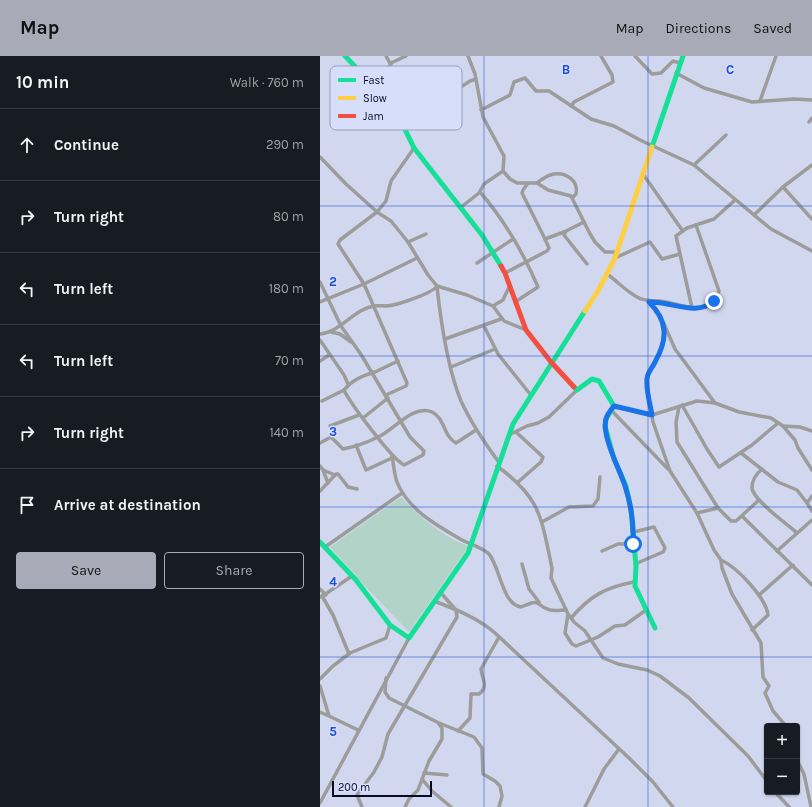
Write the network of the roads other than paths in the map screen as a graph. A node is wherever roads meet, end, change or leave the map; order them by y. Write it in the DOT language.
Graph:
graph roads {
  1 [pos="345,56"];
  2 [pos="386,56"];
  3 [pos="406,56"];
  4 [pos="468,56"];
  5 [pos="601,56"];
  6 [pos="635,56"];
  7 [pos="683,56"];
  8 [pos="776,56"];
  9 [pos="391,63"];
  10 [pos="680,63"];
  11 [pos="355,66"];
  12 [pos="390,66"];
  13 [pos="676,73"];
  14 [pos="476,79"];
  15 [pos="462,86"];
  16 [pos="812,100"];
  17 [pos="760,102"];
  18 [pos="571,106"];
  19 [pos="481,110"];
  20 [pos="812,118"];
  21 [pos="809,122"];
  22 [pos="406,130"];
  23 [pos="726,135"];
  24 [pos="652,145"];
  25 [pos="414,148"];
  26 [pos="320,157"];
  27 [pos="694,165"];
  28 [pos="812,165"];
  29 [pos="503,171"];
  30 [pos="643,174"];
  31 [pos="528,183"];
  32 [pos="537,183"];
  33 [pos="783,187"];
  34 [pos="480,192"];
  35 [pos="573,197"];
  36 [pos="736,200"];
  37 [pos="460,208"];
  38 [pos="377,212"];
  39 [pos="754,215"];
  40 [pos="812,219"];
  41 [pos="584,222"];
  42 [pos="696,225"];
  43 [pos="682,230"];
  44 [pos="564,232"];
  45 [pos="426,234"];
  46 [pos="513,239"];
  47 [pos="545,239"];
  48 [pos="408,242"];
  49 [pos="812,250"];
  50 [pos="492,252"];
  51 [pos="617,252"];
  52 [pos="680,254"];
  53 [pos="417,258"];
  54 [pos="615,258"];
  55 [pos="527,261"];
  56 [pos="477,263"];
  57 [pos="587,264"];
  58 [pos="504,273"];
  59 [pos="608,274"];
  60 [pos="320,282"];
  61 [pos="364,284"];
  62 [pos="437,286"];
  63 [pos="510,286"];
  64 [pos="329,298"];
  65 [pos="320,302"];
  66 [pos="515,302"];
  67 [pos="649,302"];
  68 [pos="374,306"];
  69 [pos="493,306"];
  70 [pos="692,308"];
  71 [pos="501,319"];
  72 [pos="341,326"];
  73 [pos="484,326"];
  74 [pos="526,330"];
  75 [pos="665,330"];
  76 [pos="320,334"];
  77 [pos="326,334"];
  78 [pos="444,339"];
  79 [pos="320,340"];
  80 [pos="495,349"];
  81 [pos="329,355"];
  82 [pos="362,356"];
  83 [pos="320,361"];
  84 [pos="398,362"];
  85 [pos="551,362"];
  86 [pos="451,367"];
  87 [pos="372,373"];
  88 [pos="348,384"];
  89 [pos="344,390"];
  90 [pos="577,390"];
  91 [pos="530,394"];
  92 [pos="387,397"];
  93 [pos="322,401"];
  94 [pos="715,403"];
  95 [pos="681,406"];
  96 [pos="612,408"];
  97 [pos="359,415"];
  98 [pos="652,415"];
  99 [pos="363,418"];
  100 [pos="401,422"];
  101 [pos="778,423"];
  102 [pos="330,426"];
  103 [pos="783,426"];
  104 [pos="476,430"];
  105 [pos="812,431"];
  106 [pos="516,432"];
  107 [pos="507,437"];
  108 [pos="378,438"];
  109 [pos="320,444"];
  110 [pos="356,445"];
  111 [pos="741,453"];
  112 [pos="392,456"];
  113 [pos="498,464"];
  114 [pos="321,468"];
  115 [pos="762,468"];
  116 [pos="812,470"];
  117 [pos="670,471"];
  118 [pos="335,475"];
  119 [pos="600,477"];
  120 [pos="518,482"];
  121 [pos="328,483"];
  122 [pos="357,489"];
  123 [pos="320,491"];
  124 [pos="402,493"];
  125 [pos="812,496"];
  126 [pos="759,500"];
  127 [pos="807,503"];
  128 [pos="718,508"];
  129 [pos="812,511"];
  130 [pos="697,513"];
  131 [pos="742,516"];
  132 [pos="812,520"];
  133 [pos="542,522"];
  134 [pos="634,532"];
  135 [pos="796,532"];
  136 [pos="320,542"];
  137 [pos="633,544"];
  138 [pos="472,545"];
  139 [pos="325,547"];
  140 [pos="602,551"];
  141 [pos="777,551"];
  142 [pos="721,560"];
  143 [pos="522,564"];
  144 [pos="635,564"];
  145 [pos="793,565"];
  146 [pos="352,576"];
  147 [pos="634,582"];
  148 [pos="812,585"];
  149 [pos="320,589"];
  150 [pos="440,592"];
  151 [pos="759,595"];
  152 [pos="322,596"];
  153 [pos="434,601"];
  154 [pos="539,602"];
  155 [pos="456,610"];
  156 [pos="566,610"];
  157 [pos="646,610"];
  158 [pos="568,614"];
  159 [pos="571,618"];
  160 [pos="390,625"];
  161 [pos="655,628"];
  162 [pos="752,630"];
  163 [pos="499,637"];
  164 [pos="408,638"];
  165 [pos="591,641"];
  166 [pos="348,654"];
  167 [pos="386,678"];
  168 [pos="320,679"];
  169 [pos="320,686"];
  170 [pos="404,706"];
  171 [pos="320,712"];
  172 [pos="329,716"];
  173 [pos="439,723"];
  174 [pos="783,723"];
  175 [pos="358,730"];
  176 [pos="458,731"];
  177 [pos="619,749"];
  178 [pos="800,766"];
  179 [pos="424,773"];
  180 [pos="446,774"];
  181 [pos="764,776"];
  182 [pos="422,779"];
  183 [pos="778,795"];
  184 [pos="320,803"];
  185 [pos="362,807"];
  186 [pos="405,807"];
  187 [pos="451,807"];
  188 [pos="499,807"];
  189 [pos="585,807"];
  190 [pos="673,807"];
  191 [pos="789,807"];
  192 [pos="811,807"];
  1 -- 11 [label="street"];
  2 -- 9 [label="street"];
  3 -- 9 [label="street"];
  4 -- 14 [label="street"];
  5 -- 18 [label="street"];
  6 -- 10 [label="street"];
  7 -- 10 [label="street"];
  8 -- 17 [label="street"];
  9 -- 12 [label="street"];
  10 -- 13 [label="street"];
  13 -- 17 [label="street"];
  13 -- 24 [label="street"];
  14 -- 15 [label="street"];
  14 -- 19 [label="street"];
  16 -- 17 [label="street"];
  18 -- 19 [label="street"];
  18 -- 24 [label="street"];
  19 -- 29 [label="street"];
  20 -- 21 [label="street"];
  22 -- 25 [label="street"];
  23 -- 27 [label="street"];
  24 -- 27 [label="street"];
  24 -- 30 [label="street"];
  25 -- 37 [label="street"];
  25 -- 38 [label="street"];
  26 -- 38 [label="street"];
  27 -- 36 [label="street"];
  28 -- 33 [label="street"];
  29 -- 31 [label="street"];
  29 -- 34 [label="street"];
  30 -- 43 [label="street"];
  30 -- 51 [label="street"];
  31 -- 32 [label="street"];
  31 -- 47 [label="street"];
  32 -- 35 [label="street"];
  32 -- 35 [label="street"];
  33 -- 39 [label="street"];
  33 -- 40 [label="street"];
  34 -- 37 [label="street"];
  34 -- 46 [label="street"];
  35 -- 41 [label="street"];
  36 -- 39 [label="street"];
  36 -- 42 [label="street"];
  37 -- 50 [label="street"];
  38 -- 48 [label="street"];
  38 -- 61 [label="street"];
  39 -- 49 [label="street"];
  41 -- 44 [label="street"];
  41 -- 51 [label="street"];
  42 -- 43 [label="street"];
  42 -- 70 [label="street"];
  43 -- 52 [label="street"];
  44 -- 47 [label="street"];
  44 -- 57 [label="street"];
  45 -- 48 [label="street"];
  46 -- 50 [label="street"];
  46 -- 55 [label="street"];
  47 -- 55 [label="street"];
  48 -- 53 [label="street"];
  50 -- 56 [label="street"];
  50 -- 58 [label="street"];
  51 -- 54 [label="street"];
  52 -- 54 [label="street"];
  52 -- 70 [label="street"];
  53 -- 61 [label="street"];
  53 -- 62 [label="street"];
  54 -- 59 [label="street"];
  55 -- 58 [label="street"];
  55 -- 66 [label="street"];
  58 -- 63 [label="street"];
  59 -- 67 [label="street"];
  59 -- 85 [label="street"];
  60 -- 64 [label="street"];
  61 -- 64 [label="street"];
  61 -- 68 [label="street"];
  62 -- 68 [label="street"];
  62 -- 69 [label="street"];
  62 -- 78 [label="street"];
  63 -- 66 [label="street"];
  63 -- 69 [label="street"];
  64 -- 65 [label="street"];
  64 -- 72 [label="street"];
  66 -- 74 [label="street"];
  67 -- 70 [label="street"];
  67 -- 75 [label="street"];
  68 -- 72 [label="street"];
  68 -- 84 [label="street"];
  69 -- 71 [label="street"];
  71 -- 73 [label="street"];
  71 -- 74 [label="street"];
  72 -- 77 [label="street"];
  72 -- 82 [label="street"];
  73 -- 78 [label="street"];
  73 -- 80 [label="street"];
  74 -- 85 [label="street"];
  75 -- 94 [label="street"];
  75 -- 98 [label="street"];
  76 -- 77 [label="street"];
  77 -- 82 [label="street"];
  78 -- 86 [label="street"];
  79 -- 81 [label="street"];
  80 -- 86 [label="street"];
  80 -- 91 [label="street"];
  81 -- 83 [label="street"];
  81 -- 88 [label="street"];
  82 -- 87 [label="street"];
  84 -- 87 [label="street"];
  84 -- 92 [label="street"];
  85 -- 90 [label="street"];
  85 -- 91 [label="street"];
  86 -- 104 [label="street"];
  87 -- 88 [label="street"];
  87 -- 92 [label="street"];
  88 -- 89 [label="street"];
  89 -- 93 [label="street"];
  89 -- 97 [label="street"];
  90 -- 96 [label="street"];
  90 -- 106 [label="street"];
  91 -- 107 [label="street"];
  92 -- 99 [label="street"];
  92 -- 100 [label="street"];
  94 -- 95 [label="street"];
  94 -- 101 [label="street"];
  95 -- 98 [label="street"];
  95 -- 111 [label="street"];
  95 -- 128 [label="street"];
  96 -- 98 [label="street"];
  96 -- 117 [label="street"];
  96 -- 134 [label="street"];
  97 -- 99 [label="street"];
  97 -- 102 [label="street"];
  98 -- 117 [label="street"];
  99 -- 108 [label="street"];
  100 -- 104 [label="street"];
  100 -- 108 [label="street"];
  100 -- 112 [label="street"];
  101 -- 103 [label="street"];
  101 -- 111 [label="street"];
  103 -- 105 [label="street"];
  103 -- 116 [label="street"];
  104 -- 113 [label="street"];
  106 -- 107 [label="street"];
  106 -- 120 [label="street"];
  107 -- 113 [label="street"];
  108 -- 110 [label="street"];
  108 -- 112 [label="street"];
  109 -- 110 [label="street"];
  110 -- 112 [label="street"];
  111 -- 115 [label="street"];
  112 -- 124 [label="street"];
  113 -- 120 [label="street"];
  113 -- 138 [label="street"];
  114 -- 118 [label="street"];
  114 -- 121 [label="street"];
  115 -- 126 [label="street"];
  115 -- 127 [label="street"];
  117 -- 130 [label="street"];
  118 -- 121 [label="street"];
  118 -- 122 [label="street"];
  119 -- 133 [label="street"];
  120 -- 133 [label="street"];
  121 -- 123 [label="street"];
  124 -- 138 [label="street"];
  124 -- 139 [label="street"];
  125 -- 127 [label="street"];
  126 -- 131 [label="street"];
  126 -- 135 [label="street"];
  127 -- 129 [label="street"];
  128 -- 130 [label="street"];
  128 -- 131 [label="street"];
  130 -- 142 [label="street"];
  131 -- 141 [label="street"];
  132 -- 135 [label="street"];
  133 -- 156 [label="street"];
  134 -- 137 [label="street"];
  134 -- 144 [label="street"];
  135 -- 141 [label="street"];
  136 -- 139 [label="street"];
  137 -- 140 [label="street"];
  137 -- 144 [label="street"];
  138 -- 150 [label="street"];
  138 -- 154 [label="street"];
  139 -- 146 [label="street"];
  141 -- 145 [label="street"];
  142 -- 151 [label="street"];
  142 -- 162 [label="street"];
  143 -- 154 [label="street"];
  144 -- 147 [label="street"];
  145 -- 148 [label="street"];
  145 -- 151 [label="street"];
  146 -- 152 [label="street"];
  146 -- 160 [label="street"];
  147 -- 157 [label="street"];
  147 -- 159 [label="street"];
  149 -- 152 [label="street"];
  150 -- 153 [label="street"];
  150 -- 155 [label="street"];
  151 -- 162 [label="street"];
  152 -- 166 [label="street"];
  153 -- 155 [label="street"];
  153 -- 164 [label="street"];
  154 -- 156 [label="street"];
  155 -- 163 [label="street"];
  155 -- 170 [label="street"];
  156 -- 158 [label="street"];
  157 -- 161 [label="street"];
  157 -- 165 [label="street"];
  158 -- 159 [label="street"];
  158 -- 165 [label="street"];
  159 -- 165 [label="street"];
  160 -- 164 [label="street"];
  160 -- 166 [label="street"];
  162 -- 174 [label="street"];
  163 -- 176 [label="street"];
  163 -- 177 [label="street"];
  164 -- 167 [label="street"];
  165 -- 181 [label="street"];
  166 -- 168 [label="street"];
  167 -- 170 [label="street"];
  167 -- 175 [label="street"];
  169 -- 172 [label="street"];
  170 -- 173 [label="street"];
  170 -- 185 [label="street"];
  171 -- 172 [label="street"];
  172 -- 175 [label="street"];
  173 -- 176 [label="street"];
  173 -- 179 [label="street"];
  175 -- 184 [label="street"];
  176 -- 188 [label="street"];
  177 -- 189 [label="street"];
  177 -- 190 [label="street"];
  178 -- 192 [label="street"];
  179 -- 180 [label="street"];
  179 -- 182 [label="street"];
  182 -- 186 [label="street"];
  182 -- 187 [label="street"];
  183 -- 191 [label="street"];
}
